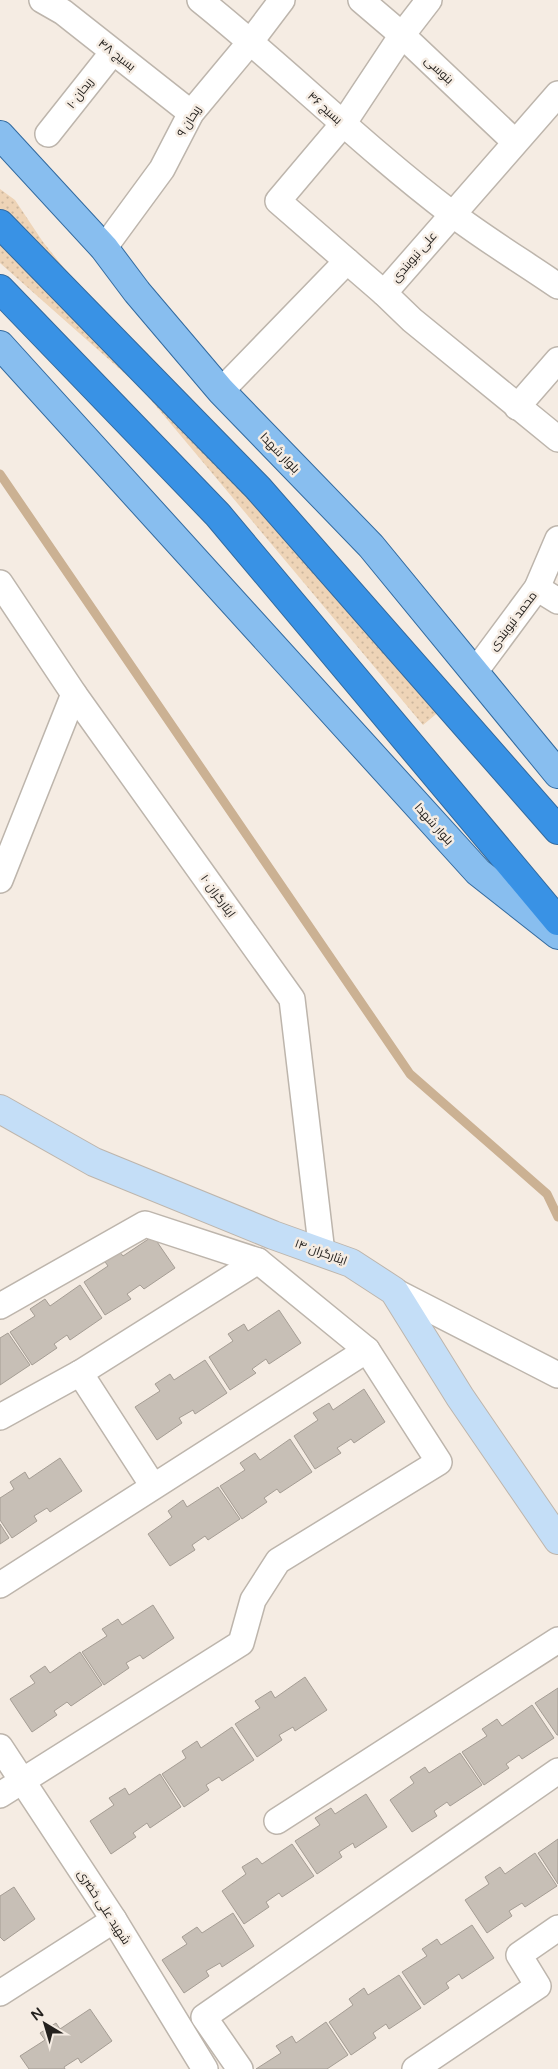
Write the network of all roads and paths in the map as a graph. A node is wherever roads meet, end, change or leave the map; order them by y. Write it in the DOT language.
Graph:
graph roads {
  1 [pos="42,0"];
  2 [pos="200,0"];
  3 [pos="282,0"];
  4 [pos="361,0"];
  5 [pos="429,0"];
  6 [pos="402,35"];
  7 [pos="251,41"];
  8 [pos="113,52"];
  9 [pos="558,94"];
  10 [pos="191,113"];
  11 [pos="343,124"];
  12 [pos="48,134"];
  13 [pos="0,135"];
  14 [pos="515,142"];
  15 [pos="452,214"];
  16 [pos="0,224"];
  17 [pos="104,248"];
  18 [pos="347,261"];
  19 [pos="558,286"];
  20 [pos="0,289"];
  21 [pos="384,293"];
  22 [pos="0,345"];
  23 [pos="558,360"];
  24 [pos="221,392"];
  25 [pos="517,407"];
  26 [pos="558,439"];
  27 [pos="558,539"];
  28 [pos="0,583"];
  29 [pos="537,588"];
  30 [pos="558,601"];
  31 [pos="0,610"];
  32 [pos="25,620"];
  33 [pos="474,673"];
  34 [pos="74,694"];
  35 [pos="558,774"];
  36 [pos="558,830"];
  37 [pos="0,880"];
  38 [pos="558,921"];
  39 [pos="558,935"];
  40 [pos="0,1109"];
  41 [pos="322,1253"];
  42 [pos="258,1261"];
  43 [pos="394,1291"];
  44 [pos="0,1306"];
  45 [pos="367,1350"];
  46 [pos="80,1373"];
  47 [pos="558,1375"];
  48 [pos="0,1416"];
  49 [pos="153,1486"];
  50 [pos="558,1540"];
  51 [pos="0,1584"];
  52 [pos="558,1640"];
  53 [pos="0,1747"];
  54 [pos="558,1771"];
  55 [pos="21,1781"];
  56 [pos="0,1795"];
  57 [pos="277,1821"];
  58 [pos="114,1920"];
  59 [pos="558,1928"];
  60 [pos="0,1993"];
  61 [pos="196,2066"];
  62 [pos="426,2066"];
  63 [pos="240,2069"];
  1 -- 8 [label="street, بسیج ۴۸"];
  2 -- 7 [label="street, بسیج ۴۶"];
  3 -- 7 [label="street, ریحان ۹"];
  4 -- 6 [label="street, بنوسی"];
  5 -- 6 [label="street"];
  6 -- 11 [label="street"];
  6 -- 14 [label="street, بنوسی"];
  7 -- 10 [label="street, ریحان ۹"];
  7 -- 11 [label="street, بسیج ۴۶"];
  8 -- 10 [label="street, بسیج ۴۸"];
  8 -- 12 [label="street, ریحان ۱۰"];
  9 -- 14 [label="street, علی نبوبندی"];
  10 -- 17 [label="street, ریحان ۹"];
  11 -- 15 [label="street, بسیج ۴۶"];
  11 -- 18 [label="street, علی نبوبندی"];
  13 -- 17 [label="main road, بلوار شهدا"];
  14 -- 15 [label="street, علی نبوبندی"];
  15 -- 19 [label="street, بسیج ۴۶"];
  15 -- 21 [label="street, علی نبوبندی"];
  16 -- 36 [label="highway"];
  17 -- 24 [label="main road, بلوار شهدا"];
  18 -- 21 [label="street, علی نبوبندی"];
  18 -- 24 [label="street"];
  20 -- 38 [label="highway"];
  21 -- 25 [label="street"];
  22 -- 39 [label="main road, بلوار شهدا"];
  23 -- 25 [label="street"];
  24 -- 33 [label="main road, بلوار شهدا"];
  25 -- 26 [label="street"];
  27 -- 29 [label="street, محمد نبوبندی"];
  28 -- 32 [label="street, ایثارگران ۱۰"];
  29 -- 30 [label="street"];
  29 -- 33 [label="street, محمد نبوبندی"];
  31 -- 32 [label="street"];
  32 -- 34 [label="street, ایثارگران ۱۰"];
  33 -- 35 [label="main road, بلوار شهدا"];
  34 -- 37 [label="street"];
  34 -- 41 [label="street, ایثارگران ۱۰"];
  40 -- 41 [label="street, ایثارگران ۱۴"];
  41 -- 43 [label="street, ایثارگران ۱۴"];
  42 -- 44 [label="street"];
  42 -- 45 [label="street"];
  42 -- 46 [label="street"];
  43 -- 47 [label="street"];
  43 -- 50 [label="street, ایثارگران ۱۴"];
  45 -- 49 [label="street"];
  45 -- 55 [label="street"];
  46 -- 48 [label="street"];
  46 -- 49 [label="street"];
  49 -- 51 [label="street"];
  52 -- 57 [label="street"];
  53 -- 55 [label="street, شهید علی خضری"];
  54 -- 63 [label="street"];
  55 -- 56 [label="street"];
  55 -- 58 [label="street, شهید علی خضری"];
  58 -- 60 [label="street"];
  58 -- 61 [label="street, شهید علی خضری"];
  59 -- 62 [label="street"];
}
